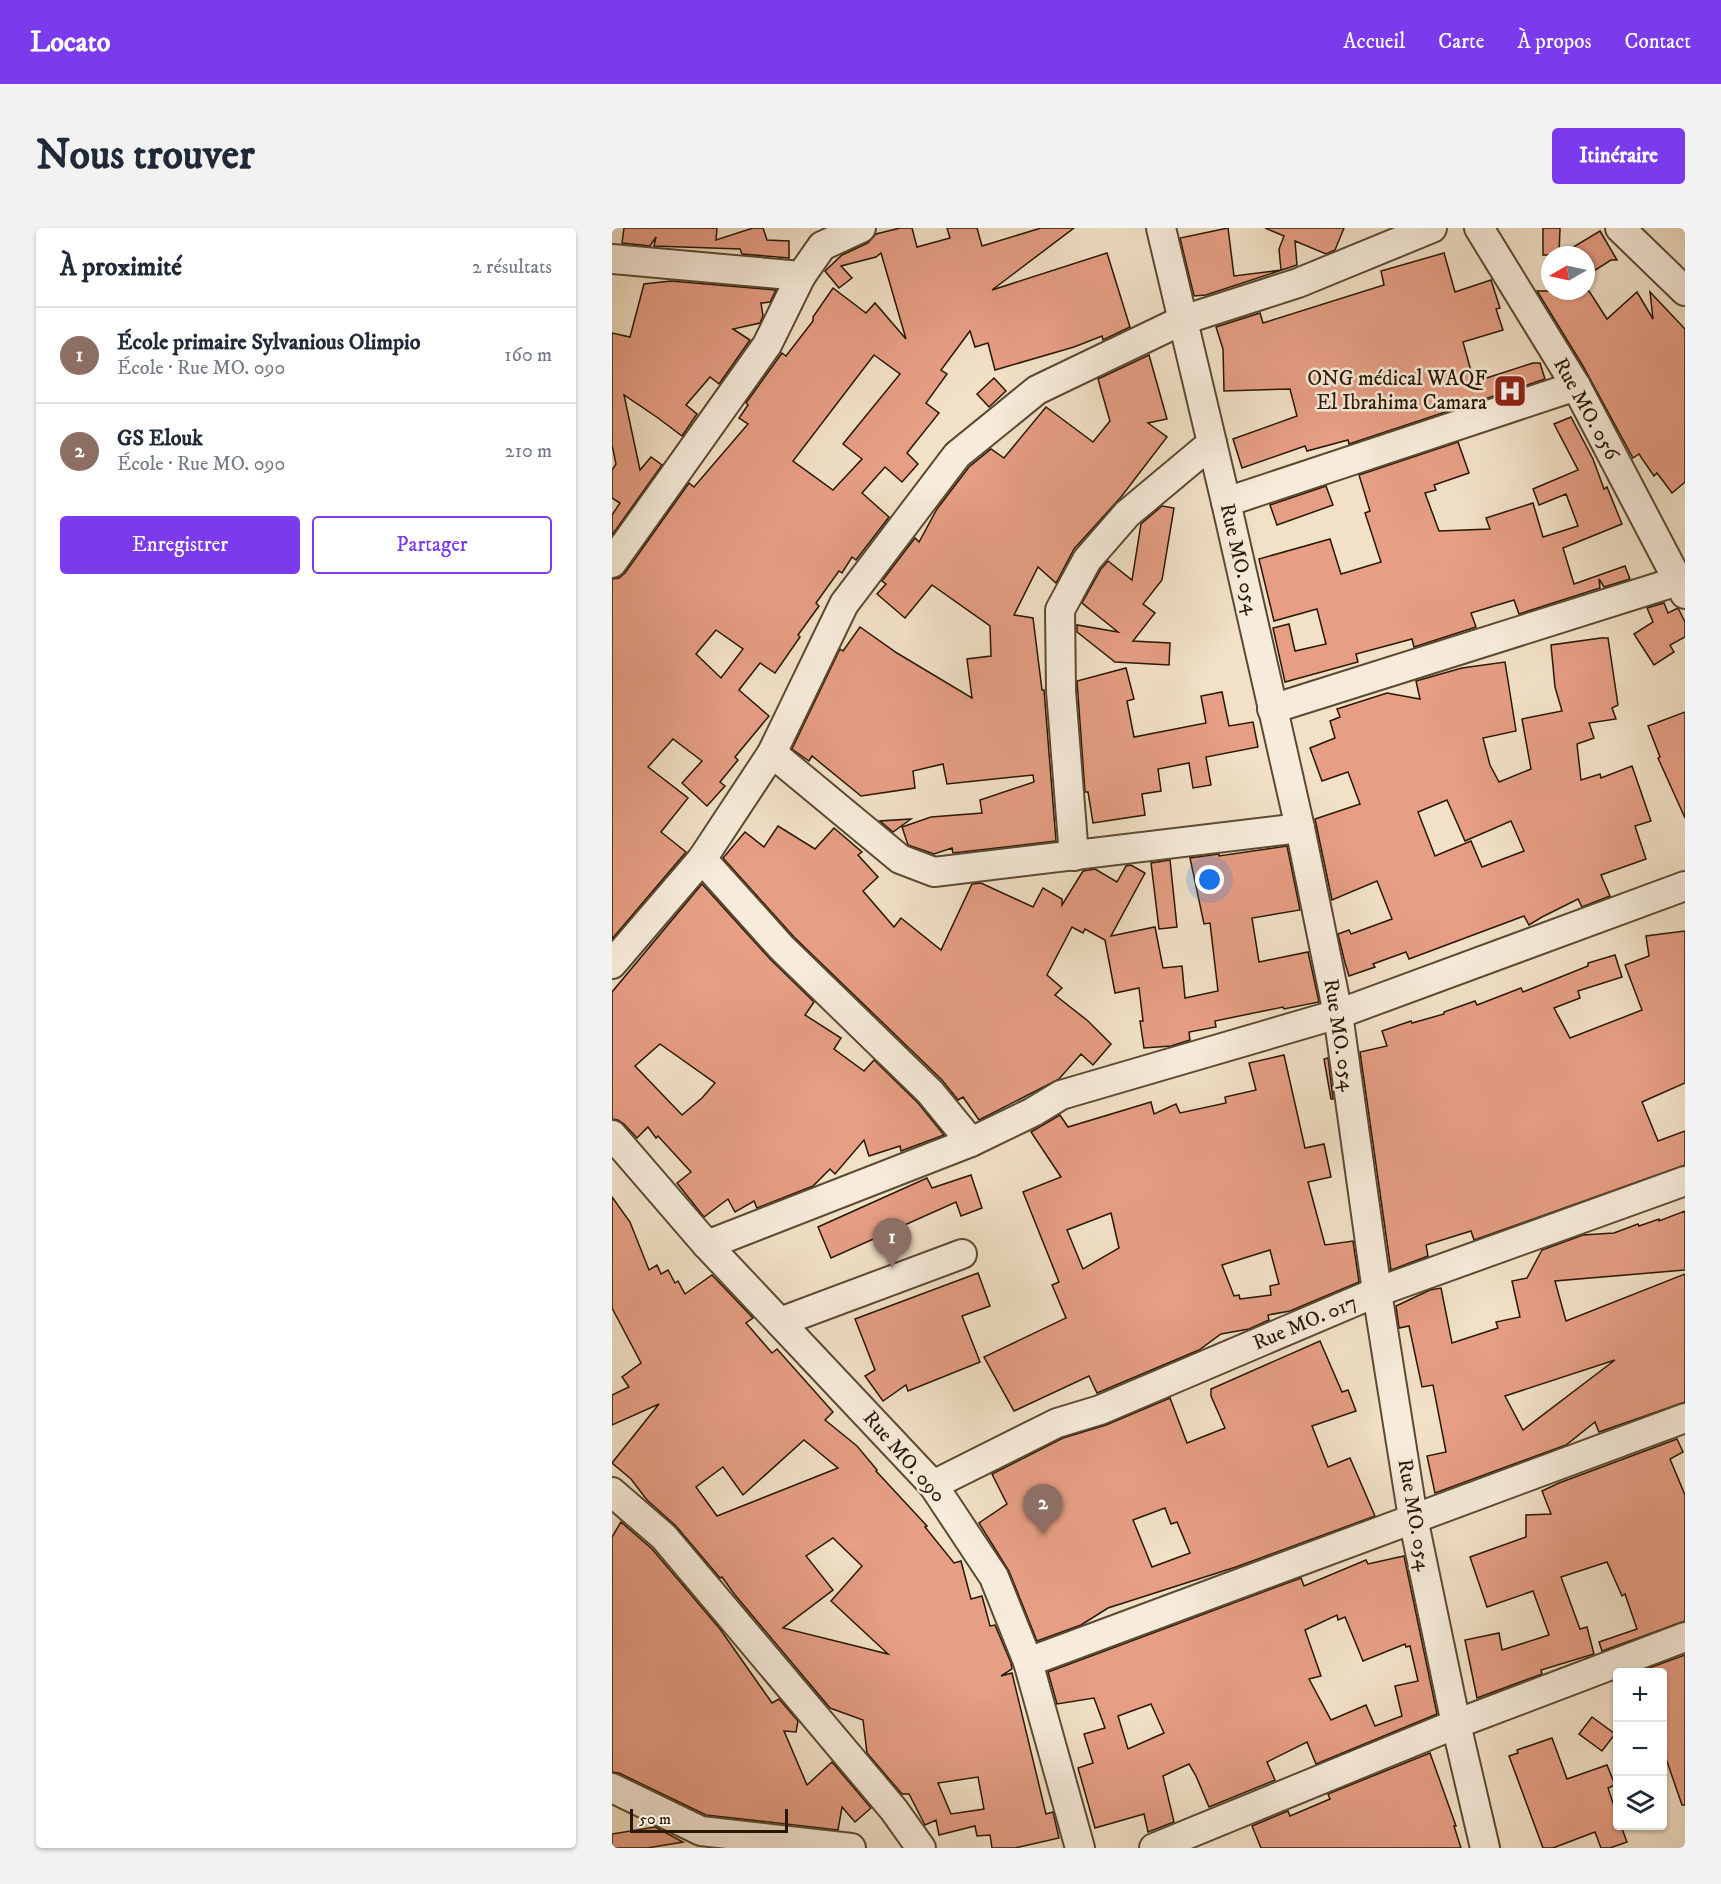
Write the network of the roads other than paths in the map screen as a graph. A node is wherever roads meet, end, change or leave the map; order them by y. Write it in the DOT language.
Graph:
graph roads {
  1 [pos="861,228"];
  2 [pos="1161,228"];
  3 [pos="1432,228"];
  4 [pos="1479,228"];
  5 [pos="1620,228"];
  6 [pos="818,237"];
  7 [pos="612,259"];
  8 [pos="801,276"];
  9 [pos="1685,291"];
  10 [pos="1183,320"];
  11 [pos="1576,386"];
  12 [pos="1212,443"];
  13 [pos="1226,502"];
  14 [pos="612,562"];
  15 [pos="1681,588"];
  16 [pos="1272,709"];
  17 [pos="772,753"];
  18 [pos="1300,828"];
  19 [pos="1074,856"];
  20 [pos="702,859"];
  21 [pos="1685,886"];
  22 [pos="612,964"];
  23 [pos="1338,1014"];
  24 [pos="612,1135"];
  25 [pos="971,1142"];
  26 [pos="1685,1181"];
  27 [pos="707,1245"];
  28 [pos="962,1254"];
  29 [pos="1377,1292"];
  30 [pos="780,1322"];
  31 [pos="1685,1418"];
  32 [pos="933,1485"];
  33 [pos="614,1499"];
  34 [pos="1413,1518"];
  35 [pos="1685,1637"];
  36 [pos="1028,1662"];
  37 [pos="1456,1724"];
  38 [pos="612,1788"];
  39 [pos="851,1848"];
  40 [pos="921,1848"];
  41 [pos="1080,1848"];
  42 [pos="1154,1848"];
  43 [pos="1485,1848"];
  1 -- 6 [label="street"];
  2 -- 10 [label="street, Rue MO. 054"];
  3 -- 10 [label="street"];
  4 -- 11 [label="street, Rue MO. 056"];
  5 -- 9 [label="street"];
  6 -- 8 [label="street"];
  7 -- 8 [label="street"];
  8 -- 14 [label="street"];
  10 -- 12 [label="street, Rue MO. 054"];
  10 -- 17 [label="street"];
  11 -- 13 [label="street"];
  11 -- 15 [label="street, Rue MO. 056"];
  12 -- 13 [label="street, Rue MO. 054"];
  12 -- 19 [label="street"];
  13 -- 16 [label="street, Rue MO. 054"];
  15 -- 16 [label="street"];
  16 -- 18 [label="street, Rue MO. 054"];
  17 -- 19 [label="street"];
  17 -- 20 [label="street"];
  18 -- 19 [label="street"];
  18 -- 23 [label="street, Rue MO. 054"];
  20 -- 22 [label="street"];
  20 -- 25 [label="street"];
  21 -- 23 [label="street"];
  23 -- 25 [label="street"];
  23 -- 29 [label="street, Rue MO. 054"];
  24 -- 27 [label="street, Rue MO. 090"];
  25 -- 27 [label="street"];
  26 -- 29 [label="street, Rue MO. 017"];
  27 -- 30 [label="street, Rue MO. 090"];
  28 -- 30 [label="street"];
  29 -- 32 [label="street, Rue MO. 017"];
  29 -- 34 [label="street, Rue MO. 054"];
  30 -- 32 [label="street, Rue MO. 090"];
  31 -- 34 [label="street"];
  32 -- 36 [label="street, Rue MO. 090"];
  33 -- 40 [label="street"];
  34 -- 36 [label="street"];
  34 -- 37 [label="street, Rue MO. 054"];
  35 -- 37 [label="street"];
  36 -- 41 [label="street, Rue MO. 090"];
  37 -- 42 [label="street"];
  37 -- 43 [label="street, Rue MO. 054"];
  38 -- 39 [label="street"];
}
